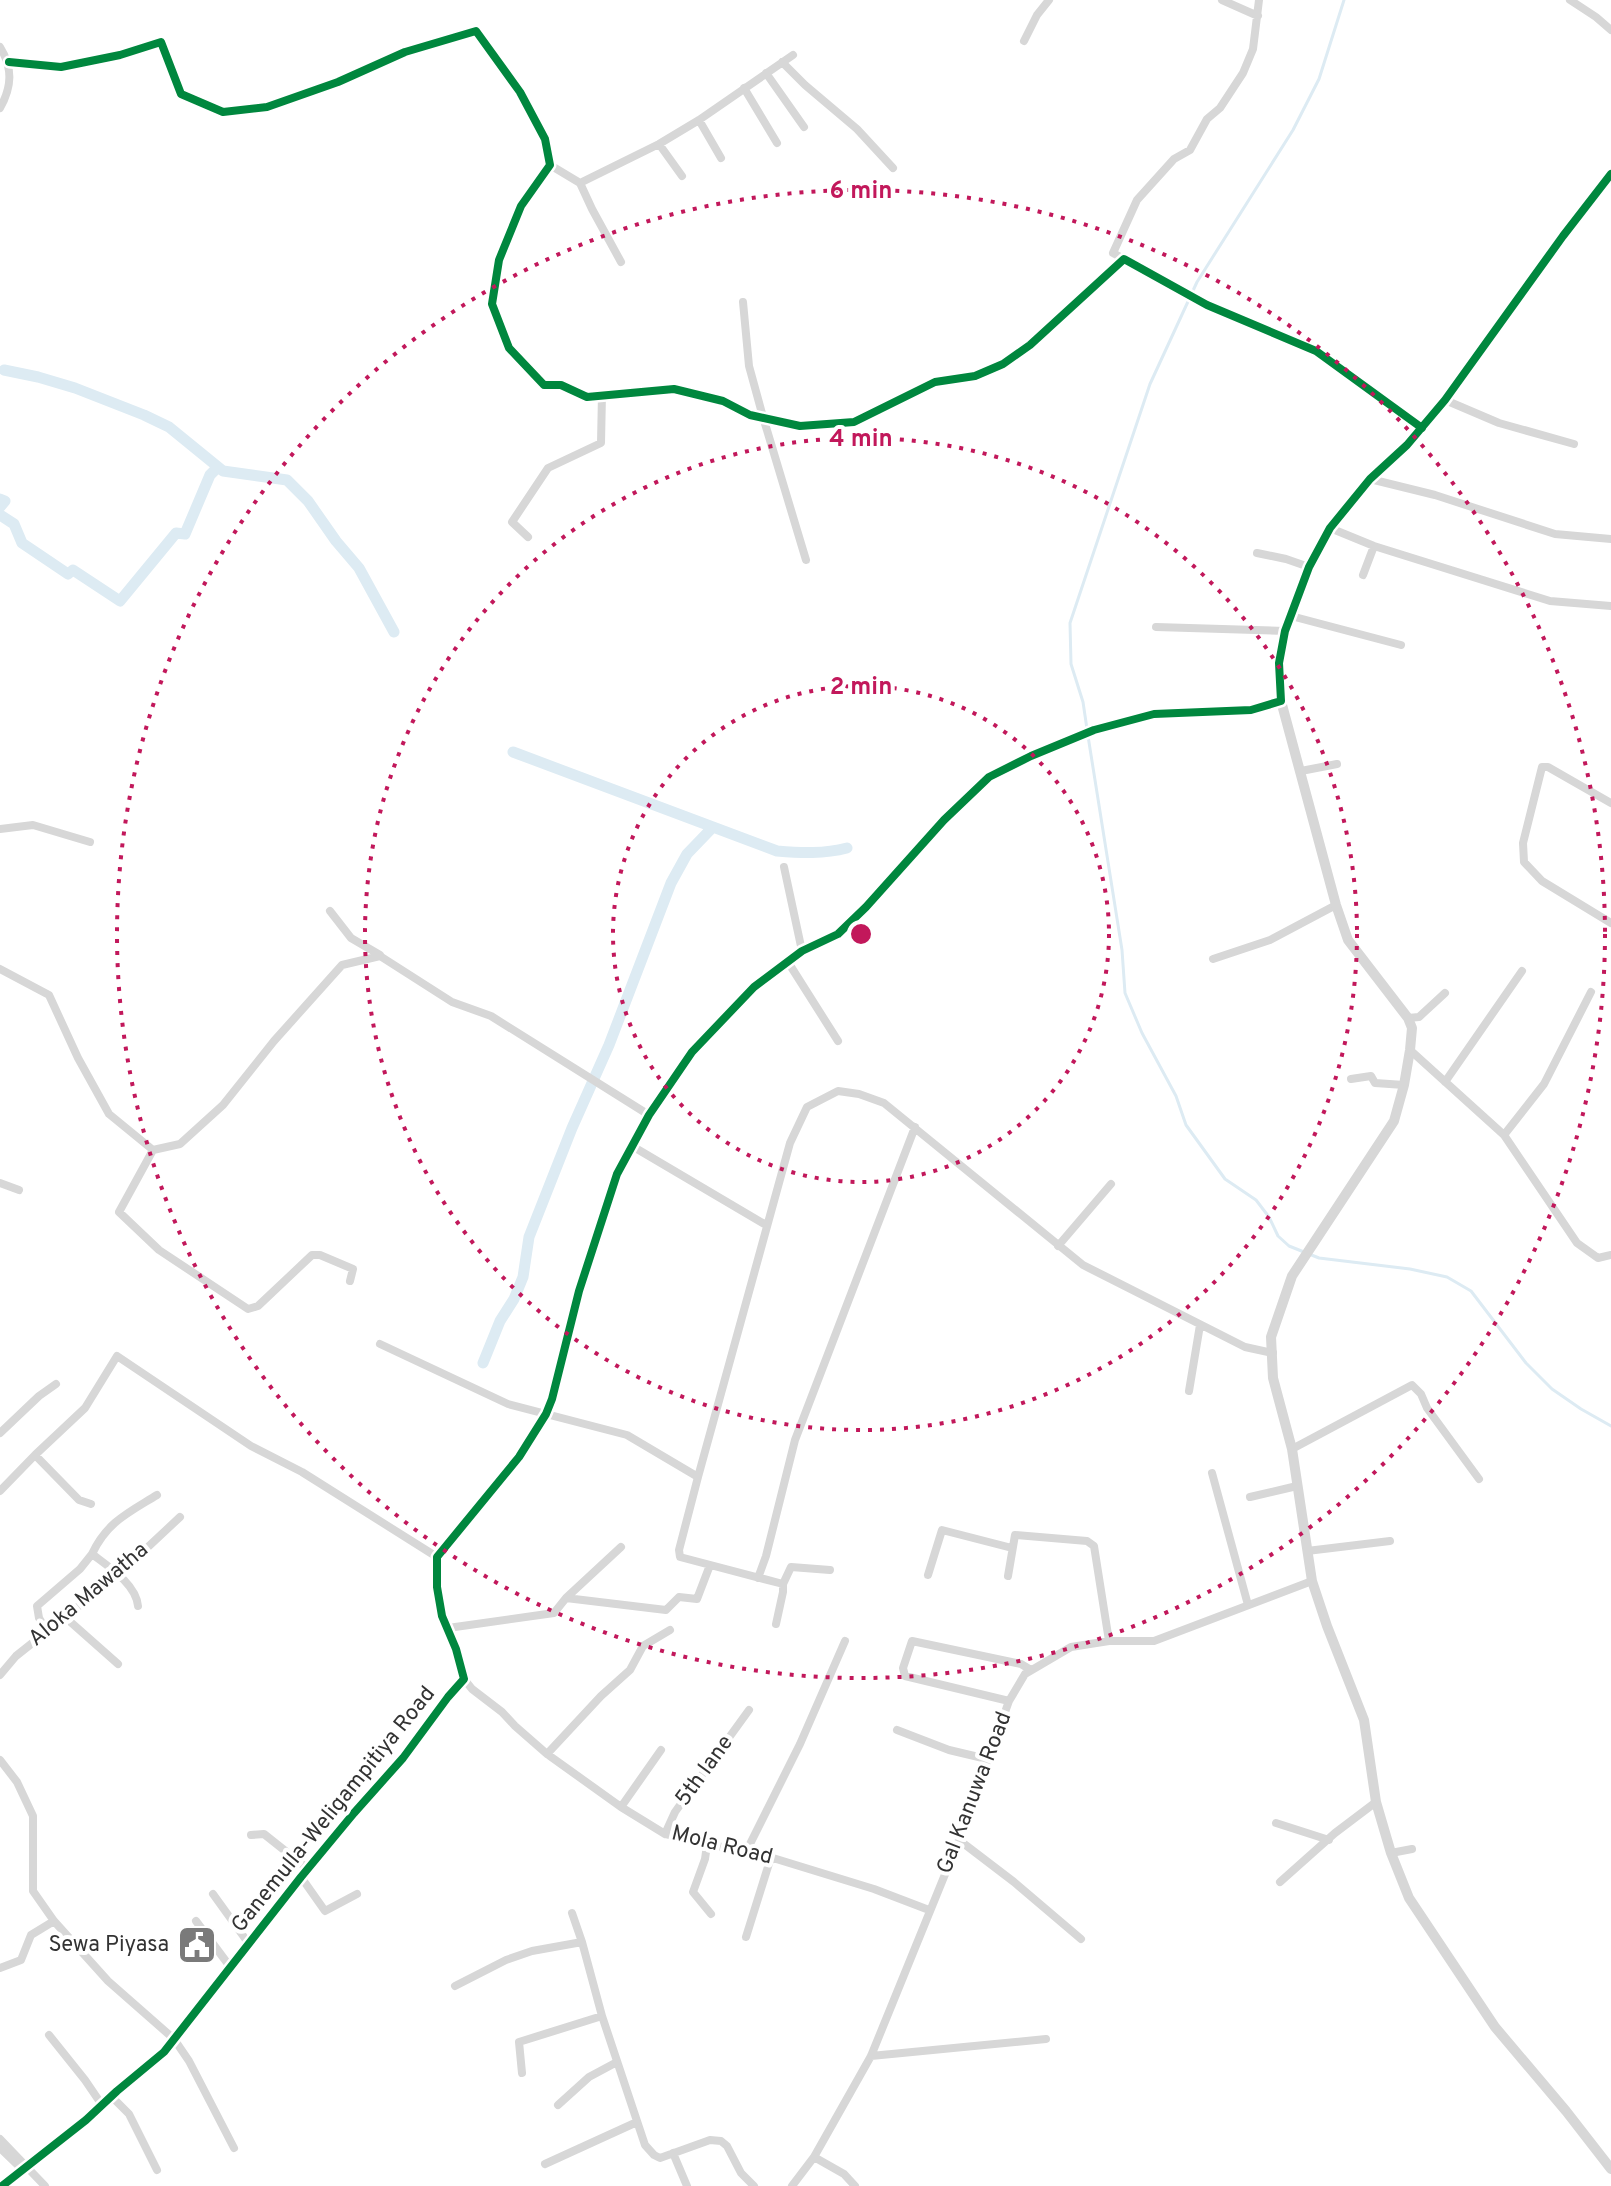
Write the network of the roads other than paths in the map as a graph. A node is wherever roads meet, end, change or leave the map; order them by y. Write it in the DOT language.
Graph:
graph roads {
  1 [pos="1049,0"];
  2 [pos="1222,0"];
  3 [pos="1259,0"];
  4 [pos="1570,0"];
  5 [pos="1258,16"];
  6 [pos="1611,30"];
  7 [pos="1024,41"];
  8 [pos="0,47"];
  9 [pos="793,55"];
  10 [pos="9,62"];
  11 [pos="782,62"];
  12 [pos="766,73"];
  13 [pos="744,88"];
  14 [pos="0,108"];
  15 [pos="699,120"];
  16 [pos="804,127"];
  17 [pos="777,143"];
  18 [pos="659,144"];
  19 [pos="721,158"];
  20 [pos="550,165"];
  21 [pos="893,168"];
  22 [pos="682,176"];
  23 [pos="1609,181"];
  24 [pos="580,183"];
  25 [pos="1124,259"];
  26 [pos="621,262"];
  27 [pos="743,302"];
  28 [pos="602,394"];
  29 [pos="1445,400"];
  30 [pos="763,417"];
  31 [pos="1422,428"];
  32 [pos="1574,444"];
  33 [pos="1370,479"];
  34 [pos="1330,528"];
  35 [pos="528,537"];
  36 [pos="1611,539"];
  37 [pos="1374,546"];
  38 [pos="1257,553"];
  39 [pos="806,560"];
  40 [pos="1309,567"];
  41 [pos="1363,575"];
  42 [pos="1611,606"];
  43 [pos="1291,616"];
  44 [pos="1156,627"];
  45 [pos="1285,631"];
  46 [pos="1401,645"];
  47 [pos="1281,701"];
  48 [pos="1337,764"];
  49 [pos="1301,771"];
  50 [pos="1611,803"];
  51 [pos="0,829"];
  52 [pos="90,842"];
  53 [pos="784,867"];
  54 [pos="1336,905"];
  55 [pos="330,911"];
  56 [pos="1611,923"];
  57 [pos="802,951"];
  58 [pos="380,956"];
  59 [pos="1213,959"];
  60 [pos="788,962"];
  61 [pos="0,969"];
  62 [pos="1522,971"];
  63 [pos="1591,992"];
  64 [pos="1445,993"];
  65 [pos="1408,1018"];
  66 [pos="838,1041"];
  67 [pos="1410,1050"];
  68 [pos="1351,1079"];
  69 [pos="1445,1082"];
  70 [pos="1404,1085"];
  71 [pos="649,1115"];
  72 [pos="915,1127"];
  73 [pos="1504,1135"];
  74 [pos="632,1146"];
  75 [pos="153,1150"];
  76 [pos="0,1183"];
  77 [pos="1111,1184"];
  78 [pos="19,1190"];
  79 [pos="766,1225"];
  80 [pos="1058,1246"];
  81 [pos="1611,1255"];
  82 [pos="350,1281"];
  83 [pos="1200,1325"];
  84 [pos="380,1344"];
  85 [pos="1273,1353"];
  86 [pos="56,1384"];
  87 [pos="1189,1391"];
  88 [pos="546,1414"];
  89 [pos="0,1433"];
  90 [pos="1292,1449"];
  91 [pos="35,1455"];
  92 [pos="1212,1473"];
  93 [pos="698,1477"];
  94 [pos="1479,1479"];
  95 [pos="1297,1486"];
  96 [pos="0,1491"];
  97 [pos="157,1495"];
  98 [pos="1250,1497"];
  99 [pos="91,1504"];
  100 [pos="180,1517"];
  101 [pos="1390,1541"];
  102 [pos="621,1547"];
  103 [pos="1012,1548"];
  104 [pos="1307,1551"];
  105 [pos="92,1554"];
  106 [pos="437,1557"];
  107 [pos="710,1565"];
  108 [pos="830,1570"];
  109 [pos="118,1575"];
  110 [pos="928,1575"];
  111 [pos="1008,1576"];
  112 [pos="758,1578"];
  113 [pos="1312,1581"];
  114 [pos="783,1584"];
  115 [pos="566,1598"];
  116 [pos="1248,1605"];
  117 [pos="138,1606"];
  118 [pos="66,1618"];
  119 [pos="776,1624"];
  120 [pos="448,1628"];
  121 [pos="670,1630"];
  122 [pos="47,1631"];
  123 [pos="845,1641"];
  124 [pos="1109,1641"];
  125 [pos="118,1664"];
  126 [pos="1031,1670"];
  127 [pos="0,1675"];
  128 [pos="464,1679"];
  129 [pos="1009,1701"];
  130 [pos="749,1710"];
  131 [pos="897,1730"];
  132 [pos="661,1750"];
  133 [pos="547,1754"];
  134 [pos="987,1759"];
  135 [pos="0,1760"];
  136 [pos="1376,1802"];
  137 [pos="621,1807"];
  138 [pos="1276,1823"];
  139 [pos="665,1834"];
  140 [pos="251,1835"];
  141 [pos="959,1840"];
  142 [pos="1329,1840"];
  143 [pos="707,1845"];
  144 [pos="1412,1849"];
  145 [pos="747,1850"];
  146 [pos="1391,1853"];
  147 [pos="771,1857"];
  148 [pos="305,1873"];
  149 [pos="1280,1882"];
  150 [pos="213,1894"];
  151 [pos="357,1894"];
  152 [pos="929,1910"];
  153 [pos="572,1913"];
  154 [pos="711,1914"];
  155 [pos="54,1921"];
  156 [pos="196,1921"];
  157 [pos="746,1937"];
  158 [pos="1081,1939"];
  159 [pos="582,1942"];
  160 [pos="249,1944"];
  161 [pos="0,1968"];
  162 [pos="231,1968"];
  163 [pos="455,1986"];
  164 [pos="602,2016"];
  165 [pos="49,2035"];
  166 [pos="174,2039"];
  167 [pos="1046,2039"];
  168 [pos="871,2056"];
  169 [pos="617,2062"];
  170 [pos="522,2073"];
  171 [pos="111,2096"];
  172 [pos="102,2105"];
  173 [pos="558,2105"];
  174 [pos="637,2122"];
  175 [pos="0,2139"];
  176 [pos="0,2148"];
  177 [pos="234,2148"];
  178 [pos="673,2153"];
  179 [pos="814,2157"];
  180 [pos="545,2164"];
  181 [pos="24,2167"];
  182 [pos="1611,2169"];
  183 [pos="157,2170"];
  184 [pos="2,2186"];
  185 [pos="45,2186"];
  186 [pos="687,2186"];
  187 [pos="754,2186"];
  188 [pos="792,2186"];
  189 [pos="855,2186"];
  1 -- 7 [label="street"];
  2 -- 5 [label="street"];
  3 -- 5 [label="street"];
  4 -- 6 [label="street"];
  5 -- 25 [label="street"];
  8 -- 10 [label="street"];
  9 -- 11 [label="street"];
  10 -- 14 [label="street"];
  10 -- 20 [label="street"];
  11 -- 12 [label="street"];
  11 -- 21 [label="street"];
  12 -- 13 [label="street"];
  12 -- 16 [label="street"];
  13 -- 15 [label="street"];
  13 -- 17 [label="street"];
  15 -- 18 [label="street"];
  15 -- 19 [label="street"];
  18 -- 22 [label="street"];
  18 -- 24 [label="street"];
  20 -- 24 [label="street"];
  20 -- 28 [label="street"];
  23 -- 29 [label="street"];
  24 -- 26 [label="street"];
  25 -- 30 [label="street"];
  25 -- 31 [label="street"];
  27 -- 30 [label="street"];
  28 -- 30 [label="street"];
  28 -- 35 [label="street"];
  29 -- 31 [label="street"];
  29 -- 32 [label="street"];
  30 -- 39 [label="street"];
  31 -- 33 [label="street"];
  33 -- 34 [label="street"];
  33 -- 36 [label="street"];
  34 -- 37 [label="street"];
  34 -- 40 [label="street"];
  37 -- 41 [label="street"];
  37 -- 42 [label="street"];
  38 -- 40 [label="street"];
  40 -- 43 [label="street"];
  43 -- 45 [label="street"];
  43 -- 46 [label="street"];
  44 -- 45 [label="street"];
  45 -- 47 [label="street"];
  47 -- 49 [label="street"];
  47 -- 57 [label="street"];
  48 -- 49 [label="street"];
  49 -- 54 [label="street"];
  50 -- 56 [label="street"];
  51 -- 52 [label="street"];
  53 -- 57 [label="street"];
  54 -- 59 [label="street"];
  54 -- 65 [label="street"];
  55 -- 58 [label="street"];
  57 -- 60 [label="street"];
  58 -- 71 [label="street"];
  58 -- 75 [label="street"];
  60 -- 66 [label="street"];
  60 -- 71 [label="street"];
  61 -- 75 [label="street"];
  62 -- 69 [label="street"];
  63 -- 73 [label="street"];
  64 -- 65 [label="street"];
  65 -- 67 [label="street"];
  67 -- 69 [label="street"];
  67 -- 70 [label="street"];
  68 -- 70 [label="street"];
  69 -- 73 [label="street"];
  70 -- 85 [label="street"];
  71 -- 74 [label="street"];
  72 -- 79 [label="street"];
  72 -- 80 [label="street"];
  72 -- 112 [label="street"];
  73 -- 81 [label="street"];
  74 -- 79 [label="street"];
  74 -- 88 [label="street"];
  75 -- 82 [label="street"];
  76 -- 78 [label="street"];
  77 -- 80 [label="street"];
  79 -- 93 [label="street"];
  80 -- 83 [label="street"];
  83 -- 85 [label="street"];
  83 -- 87 [label="street"];
  84 -- 88 [label="street"];
  85 -- 90 [label="street"];
  86 -- 89 [label="street"];
  88 -- 93 [label="street"];
  88 -- 106 [label="street"];
  90 -- 94 [label="street"];
  90 -- 95 [label="street"];
  91 -- 96 [label="street"];
  91 -- 99 [label="street"];
  91 -- 106 [label="street"];
  92 -- 116 [label="street"];
  93 -- 107 [label="street"];
  95 -- 98 [label="street"];
  95 -- 104 [label="street"];
  97 -- 105 [label="street"];
  100 -- 109 [label="street, Aloka Mawatha"];
  101 -- 104 [label="street"];
  102 -- 115 [label="street"];
  103 -- 110 [label="street"];
  103 -- 111 [label="street"];
  103 -- 124 [label="street"];
  104 -- 113 [label="street"];
  105 -- 109 [label="street"];
  105 -- 122 [label="street"];
  106 -- 120 [label="street, Ganemulla-Weligampitiya Road"];
  107 -- 112 [label="street"];
  107 -- 115 [label="street"];
  108 -- 114 [label="street"];
  109 -- 117 [label="street"];
  109 -- 118 [label="street, Aloka Mawatha"];
  112 -- 114 [label="street"];
  113 -- 116 [label="street, Gal Kanuwa Road"];
  113 -- 136 [label="street"];
  114 -- 119 [label="street"];
  115 -- 120 [label="street"];
  116 -- 124 [label="street, Gal Kanuwa Road"];
  118 -- 122 [label="street, Aloka Mawatha"];
  118 -- 125 [label="street"];
  120 -- 128 [label="street, Ganemulla-Weligampitiya Road"];
  121 -- 133 [label="street"];
  122 -- 127 [label="street, Aloka Mawatha"];
  123 -- 145 [label="street"];
  124 -- 126 [label="street, Gal Kanuwa Road"];
  126 -- 129 [label="street, Gal Kanuwa Road"];
  126 -- 129 [label="street"];
  128 -- 133 [label="street, Mola Road"];
  128 -- 148 [label="street, Ganemulla-Weligampitiya Road"];
  129 -- 134 [label="street, Gal Kanuwa Road"];
  130 -- 139 [label="street, 5th lane"];
  131 -- 134 [label="street"];
  132 -- 137 [label="street"];
  133 -- 137 [label="street, Mola Road"];
  134 -- 141 [label="street, Gal Kanuwa Road"];
  135 -- 155 [label="street"];
  136 -- 142 [label="street"];
  136 -- 146 [label="street"];
  137 -- 139 [label="street, Mola Road"];
  138 -- 142 [label="street"];
  139 -- 143 [label="street, Mola Road"];
  140 -- 148 [label="street"];
  141 -- 152 [label="street, Gal Kanuwa Road"];
  141 -- 158 [label="street"];
  142 -- 149 [label="street"];
  143 -- 145 [label="street, Mola Road"];
  143 -- 154 [label="street"];
  144 -- 146 [label="street"];
  145 -- 147 [label="street, Mola Road"];
  146 -- 182 [label="street"];
  147 -- 152 [label="street, Mola Road"];
  147 -- 157 [label="street"];
  148 -- 151 [label="street"];
  148 -- 160 [label="street, Ganemulla-Weligampitiya Road"];
  150 -- 160 [label="street"];
  152 -- 168 [label="street, Gal Kanuwa Road"];
  153 -- 159 [label="street"];
  155 -- 161 [label="street"];
  155 -- 166 [label="street"];
  156 -- 162 [label="street"];
  159 -- 163 [label="street"];
  159 -- 164 [label="street"];
  160 -- 162 [label="street, Ganemulla-Weligampitiya Road"];
  162 -- 166 [label="street, Ganemulla-Weligampitiya Road"];
  164 -- 169 [label="street"];
  164 -- 170 [label="street"];
  165 -- 172 [label="street"];
  166 -- 171 [label="street, Ganemulla-Weligampitiya Road"];
  166 -- 177 [label="street"];
  167 -- 168 [label="street"];
  168 -- 179 [label="street, Gal Kanuwa Road"];
  169 -- 173 [label="street"];
  169 -- 174 [label="street"];
  171 -- 172 [label="street, Ganemulla-Weligampitiya Road"];
  171 -- 183 [label="street"];
  172 -- 181 [label="street, Ganemulla-Weligampitiya Road"];
  174 -- 178 [label="street"];
  174 -- 180 [label="street"];
  175 -- 181 [label="street"];
  176 -- 181 [label="street"];
  178 -- 186 [label="street"];
  178 -- 187 [label="street"];
  179 -- 188 [label="street, Gal Kanuwa Road"];
  179 -- 189 [label="street"];
  181 -- 184 [label="street, Ganemulla-Weligampitiya Road"];
  181 -- 185 [label="street"];
}
